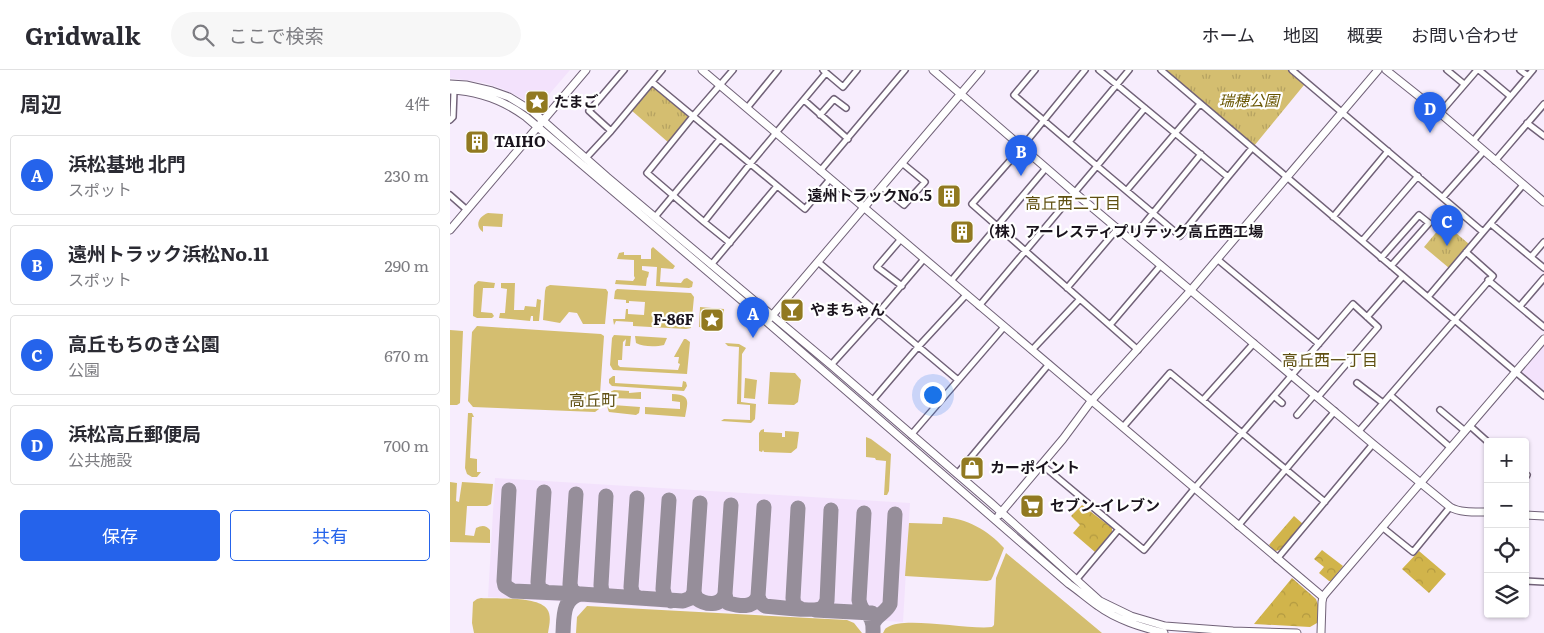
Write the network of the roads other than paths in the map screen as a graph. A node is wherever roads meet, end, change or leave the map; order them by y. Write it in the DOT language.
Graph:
graph roads {
  1 [pos="586,70"];
  2 [pos="624,70"];
  3 [pos="662,70"];
  4 [pos="702,70"];
  5 [pos="733,70"];
  6 [pos="778,70"];
  7 [pos="857,70"];
  8 [pos="905,70"];
  9 [pos="933,70"];
  10 [pos="981,70"];
  11 [pos="1035,70"];
  12 [pos="1085,70"];
  13 [pos="1099,70"];
  14 [pos="1129,70"];
  15 [pos="1160,70"];
  16 [pos="1292,70"];
  17 [pos="1378,70"];
  18 [pos="1386,70"];
  19 [pos="1447,70"];
  20 [pos="1478,70"];
  21 [pos="1520,70"];
  22 [pos="1533,70"];
  23 [pos="824,71"];
  24 [pos="1528,76"];
  25 [pos="652,82"];
  26 [pos="1464,84"];
  27 [pos="720,85"];
  28 [pos="1116,85"];
  29 [pos="451,88"];
  30 [pos="961,94"];
  31 [pos="1510,96"];
  32 [pos="804,100"];
  33 [pos="1200,104"];
  34 [pos="1544,104"];
  35 [pos="747,108"];
  36 [pos="846,108"];
  37 [pos="1144,108"];
  38 [pos="1341,112"];
  39 [pos="1440,113"];
  40 [pos="694,115"];
  41 [pos="820,115"];
  42 [pos="450,120"];
  43 [pos="543,120"];
  44 [pos="1043,121"];
  45 [pos="1528,123"];
  46 [pos="538,127"];
  47 [pos="611,131"];
  48 [pos="1175,132"];
  49 [pos="776,134"];
  50 [pos="1544,136"];
  51 [pos="720,139"];
  52 [pos="848,139"];
  53 [pos="1472,141"];
  54 [pos="1069,142"];
  55 [pos="1022,147"];
  56 [pos="1252,148"];
  57 [pos="1388,151"];
  58 [pos="1484,151"];
  59 [pos="1201,154"];
  60 [pos="586,158"];
  61 [pos="1496,161"];
  62 [pos="902,163"];
  63 [pos="750,164"];
  64 [pos="1097,166"];
  65 [pos="1046,168"];
  66 [pos="820,171"];
  67 [pos="1418,176"];
  68 [pos="1228,177"];
  69 [pos="1286,177"];
  70 [pos="830,179"];
  71 [pos="1523,185"];
  72 [pos="777,186"];
  73 [pos="882,187"];
  74 [pos="1126,190"];
  75 [pos="1075,193"];
  76 [pos="450,195"];
  77 [pos="673,197"];
  78 [pos="1443,197"];
  79 [pos="1544,202"];
  80 [pos="864,208"];
  81 [pos="467,210"];
  82 [pos="1152,212"];
  83 [pos="1333,217"];
  84 [pos="655,218"];
  85 [pos="704,222"];
  86 [pos="1491,224"];
  87 [pos="997,226"];
  88 [pos="1118,228"];
  89 [pos="450,230"];
  90 [pos="1483,232"];
  91 [pos="901,239"];
  92 [pos="1131,240"];
  93 [pos="1362,241"];
  94 [pos="1544,242"];
  95 [pos="730,243"];
  96 [pos="1026,252"];
  97 [pos="1466,252"];
  98 [pos="1531,257"];
  99 [pos="1381,258"];
  100 [pos="924,259"];
  101 [pos="1217,259"];
  102 [pos="818,262"];
  103 [pos="711,265"];
  104 [pos="1161,265"];
  105 [pos="1391,266"];
  106 [pos="1544,268"];
  107 [pos="1403,276"];
  108 [pos="1544,278"];
  109 [pos="1488,280"];
  110 [pos="950,281"];
  111 [pos="902,286"];
  112 [pos="1068,288"];
  113 [pos="1191,290"];
  114 [pos="966,294"];
  115 [pos="1428,297"];
  116 [pos="1080,299"];
  117 [pos="979,306"];
  118 [pos="1520,306"];
  119 [pos="878,313"];
  120 [pos="772,315"];
  121 [pos="1367,317"];
  122 [pos="1455,321"];
  123 [pos="767,322"];
  124 [pos="1110,326"];
  125 [pos="1004,327"];
  126 [pos="1544,327"];
  127 [pos="1544,339"];
  128 [pos="1254,343"];
  129 [pos="1319,344"];
  130 [pos="918,347"];
  131 [pos="1032,350"];
  132 [pos="1138,350"];
  133 [pos="1049,364"];
  134 [pos="831,366"];
  135 [pos="1516,372"];
  136 [pos="1292,375"];
  137 [pos="958,380"];
  138 [pos="1357,383"];
  139 [pos="1390,395"];
  140 [pos="1274,396"];
  141 [pos="1316,396"];
  142 [pos="1544,396"];
  143 [pos="1092,400"];
  144 [pos="1203,400"];
  145 [pos="872,401"];
  146 [pos="1282,403"];
  147 [pos="1383,403"];
  148 [pos="1440,410"];
  149 [pos="1335,411"];
  150 [pos="1297,415"];
  151 [pos="1123,427"];
  152 [pos="1467,428"];
  153 [pos="1359,431"];
  154 [pos="1242,433"];
  155 [pos="911,435"];
  156 [pos="1484,439"];
  157 [pos="1373,444"];
  158 [pos="1451,448"];
  159 [pos="1041,464"];
  160 [pos="1285,469"];
  161 [pos="957,474"];
  162 [pos="1421,482"];
  163 [pos="1194,489"];
  164 [pos="1325,502"];
  165 [pos="1450,507"];
  166 [pos="1001,512"];
  167 [pos="1484,512"];
  168 [pos="1529,515"];
  169 [pos="1544,516"];
  170 [pos="996,519"];
  171 [pos="1238,526"];
  172 [pos="1382,527"];
  173 [pos="1119,529"];
  174 [pos="1277,559"];
  175 [pos="1077,579"];
  176 [pos="1529,580"];
  177 [pos="1544,582"];
  178 [pos="1323,597"];
  179 [pos="1164,633"];
  180 [pos="1297,633"];
  181 [pos="1321,633"];
  1 -- 43 [label="street"];
  2 -- 47 [label="street"];
  3 -- 25 [label="street"];
  4 -- 27 [label="street"];
  5 -- 27 [label="street"];
  6 -- 35 [label="street"];
  7 -- 23 [label="street"];
  8 -- 52 [label="street"];
  9 -- 30 [label="street"];
  10 -- 30 [label="street"];
  11 -- 44 [label="street"];
  12 -- 44 [label="street"];
  13 -- 28 [label="street"];
  14 -- 28 [label="street"];
  15 -- 33 [label="street"];
  16 -- 38 [label="street"];
  17 -- 38 [label="street"];
  18 -- 39 [label="street"];
  19 -- 26 [label="street"];
  20 -- 26 [label="street"];
  20 -- 31 [label="street"];
  21 -- 24 [label="street"];
  22 -- 24 [label="street"];
  23 -- 32 [label="street"];
  24 -- 31 [label="street"];
  25 -- 40 [label="street"];
  25 -- 47 [label="street"];
  26 -- 39 [label="street"];
  27 -- 35 [label="street"];
  27 -- 40 [label="street"];
  28 -- 37 [label="street"];
  28 -- 54 [label="street"];
  29 -- 42 [label="street"];
  29 -- 43 [label="street"];
  29 -- 46 [label="street"];
  30 -- 55 [label="street"];
  30 -- 62 [label="street"];
  31 -- 53 [label="street"];
  32 -- 41 [label="street"];
  32 -- 49 [label="street"];
  33 -- 48 [label="street"];
  33 -- 56 [label="street"];
  34 -- 45 [label="street"];
  35 -- 49 [label="street"];
  36 -- 41 [label="street"];
  37 -- 48 [label="street"];
  37 -- 64 [label="street"];
  38 -- 57 [label="street"];
  38 -- 69 [label="street"];
  39 -- 53 [label="street"];
  40 -- 51 [label="street"];
  40 -- 77 [label="street"];
  41 -- 52 [label="street"];
  43 -- 46 [label="street"];
  43 -- 60 [label="street"];
  44 -- 54 [label="street"];
  44 -- 55 [label="street"];
  45 -- 50 [label="street"];
  45 -- 61 [label="street"];
  46 -- 81 [label="street"];
  46 -- 123 [label="street"];
  47 -- 60 [label="street"];
  48 -- 59 [label="street"];
  48 -- 74 [label="street"];
  49 -- 63 [label="street"];
  49 -- 66 [label="street"];
  51 -- 63 [label="street"];
  51 -- 77 [label="street"];
  52 -- 66 [label="street"];
  53 -- 58 [label="street"];
  54 -- 64 [label="street"];
  55 -- 65 [label="street"];
  55 -- 87 [label="street"];
  56 -- 68 [label="street"];
  56 -- 69 [label="street"];
  57 -- 67 [label="street"];
  57 -- 83 [label="street"];
  58 -- 61 [label="street"];
  58 -- 78 [label="street"];
  59 -- 68 [label="street"];
  59 -- 82 [label="street"];
  60 -- 84 [label="street"];
  61 -- 71 [label="street"];
  62 -- 73 [label="street"];
  62 -- 73 [label="street"];
  63 -- 72 [label="street"];
  63 -- 85 [label="street"];
  64 -- 74 [label="street"];
  64 -- 75 [label="street"];
  65 -- 75 [label="street"];
  65 -- 87 [label="street"];
  66 -- 70 [label="street"];
  67 -- 78 [label="street"];
  67 -- 93 [label="street"];
  68 -- 82 [label="street"];
  69 -- 83 [label="street"];
  69 -- 101 [label="street"];
  70 -- 72 [label="street"];
  70 -- 80 [label="street"];
  71 -- 79 [label="street"];
  71 -- 86 [label="street"];
  72 -- 95 [label="street"];
  73 -- 80 [label="street"];
  74 -- 82 [label="street"];
  75 -- 88 [label="street"];
  75 -- 96 [label="street"];
  76 -- 81 [label="street"];
  77 -- 84 [label="street"];
  77 -- 85 [label="street"];
  78 -- 90 [label="street"];
  80 -- 91 [label="street"];
  80 -- 102 [label="street"];
  81 -- 89 [label="street"];
  82 -- 92 [label="street"];
  83 -- 93 [label="street"];
  84 -- 103 [label="street"];
  85 -- 95 [label="street"];
  86 -- 90 [label="street"];
  86 -- 98 [label="street"];
  87 -- 96 [label="street"];
  87 -- 110 [label="street"];
  88 -- 92 [label="street"];
  88 -- 112 [label="street"];
  90 -- 97 [label="street"];
  91 -- 100 [label="street"];
  91 -- 111 [label="street"];
  92 -- 104 [label="street"];
  93 -- 99 [label="street"];
  94 -- 98 [label="street"];
  95 -- 103 [label="street"];
  96 -- 112 [label="street"];
  96 -- 117 [label="street"];
  97 -- 109 [label="street"];
  97 -- 115 [label="street"];
  98 -- 106 [label="street"];
  99 -- 105 [label="street"];
  99 -- 105 [label="street"];
  100 -- 110 [label="street"];
  100 -- 111 [label="street"];
  101 -- 113 [label="street"];
  101 -- 129 [label="street"];
  102 -- 119 [label="street"];
  102 -- 120 [label="street"];
  103 -- 120 [label="street"];
  104 -- 113 [label="street"];
  104 -- 124 [label="street"];
  105 -- 107 [label="street"];
  107 -- 115 [label="street"];
  107 -- 121 [label="street"];
  108 -- 118 [label="street"];
  109 -- 118 [label="street"];
  109 -- 122 [label="street"];
  110 -- 114 [label="street"];
  111 -- 119 [label="street"];
  112 -- 116 [label="street"];
  113 -- 128 [label="street"];
  113 -- 132 [label="street"];
  114 -- 117 [label="street"];
  114 -- 130 [label="street"];
  115 -- 122 [label="street"];
  116 -- 124 [label="street"];
  116 -- 131 [label="street"];
  117 -- 125 [label="street"];
  118 -- 126 [label="street"];
  119 -- 130 [label="street"];
  119 -- 134 [label="street"];
  120 -- 123 [label="street"];
  120 -- 134 [label="street"];
  121 -- 129 [label="street"];
  121 -- 141 [label="street"];
  122 -- 135 [label="street"];
  122 -- 139 [label="street"];
  123 -- 170 [label="street"];
  124 -- 132 [label="street"];
  125 -- 131 [label="street"];
  125 -- 137 [label="street"];
  127 -- 135 [label="street"];
  128 -- 136 [label="street"];
  128 -- 144 [label="street"];
  129 -- 136 [label="street"];
  130 -- 137 [label="street"];
  130 -- 145 [label="street"];
  131 -- 133 [label="street"];
  132 -- 143 [label="street"];
  133 -- 143 [label="street"];
  133 -- 161 [label="street"];
  134 -- 145 [label="street"];
  135 -- 142 [label="street"];
  135 -- 152 [label="street"];
  136 -- 140 [label="street"];
  136 -- 141 [label="street"];
  137 -- 155 [label="street"];
  138 -- 147 [label="street"];
  139 -- 147 [label="street"];
  139 -- 158 [label="street"];
  140 -- 146 [label="street"];
  140 -- 154 [label="street"];
  141 -- 149 [label="street"];
  141 -- 150 [label="street"];
  143 -- 151 [label="street"];
  143 -- 159 [label="street"];
  144 -- 151 [label="street"];
  144 -- 154 [label="street"];
  145 -- 155 [label="street"];
  147 -- 153 [label="street"];
  148 -- 152 [label="street"];
  149 -- 153 [label="street"];
  149 -- 160 [label="street"];
  151 -- 163 [label="street"];
  152 -- 156 [label="street"];
  152 -- 158 [label="street"];
  153 -- 157 [label="street"];
  154 -- 160 [label="street"];
  154 -- 163 [label="street"];
  155 -- 161 [label="street"];
  157 -- 162 [label="street"];
  157 -- 164 [label="street"];
  158 -- 162 [label="street"];
  159 -- 166 [label="street"];
  159 -- 173 [label="street"];
  160 -- 164 [label="street"];
  160 -- 171 [label="street"];
  161 -- 166 [label="street"];
  162 -- 165 [label="street"];
  162 -- 172 [label="street"];
  163 -- 171 [label="street"];
  163 -- 173 [label="street"];
  164 -- 174 [label="street"];
  165 -- 167 [label="street"];
  165 -- 172 [label="street"];
  166 -- 170 [label="street"];
  166 -- 175 [label="street"];
  168 -- 169 [label="street"];
  170 -- 179 [label="street"];
  171 -- 174 [label="street"];
  172 -- 178 [label="street"];
  173 -- 175 [label="street"];
  174 -- 178 [label="street"];
  175 -- 180 [label="street"];
  176 -- 177 [label="street"];
  178 -- 181 [label="street"];
}
